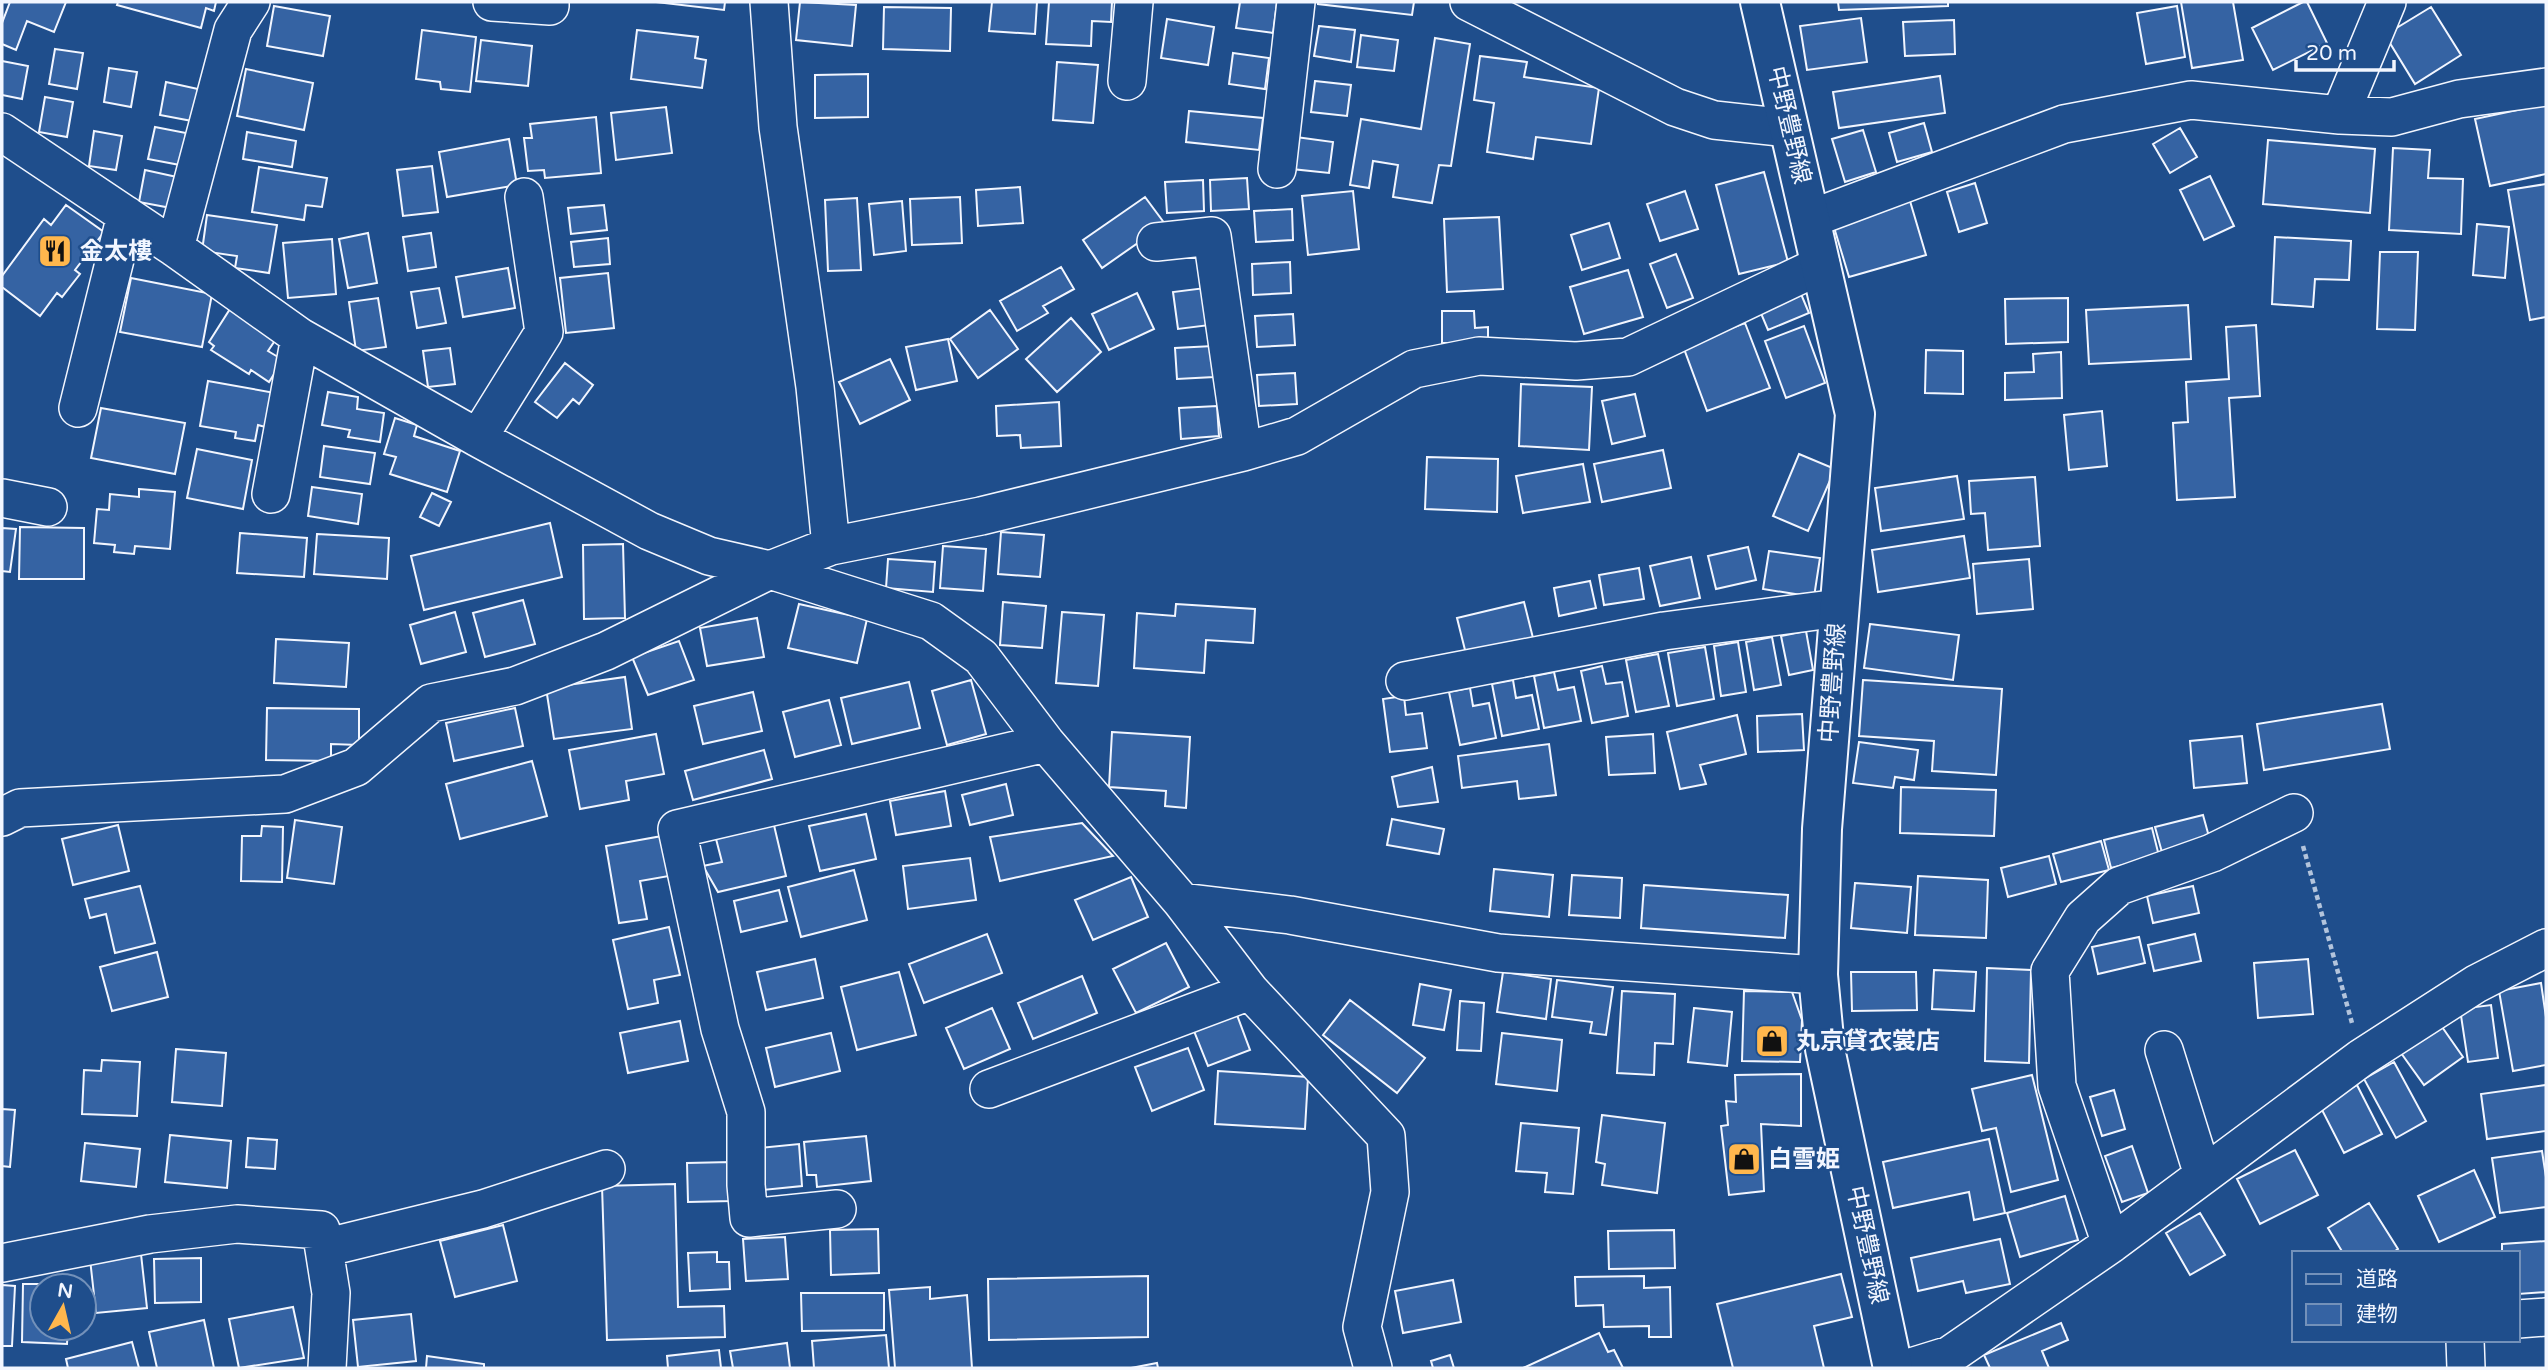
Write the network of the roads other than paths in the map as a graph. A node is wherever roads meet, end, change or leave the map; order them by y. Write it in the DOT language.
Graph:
graph roads {
  1 [pos="251,2"];
  2 [pos="492,2"];
  3 [pos="550,2"];
  4 [pos="769,2"];
  5 [pos="1134,2"];
  6 [pos="1296,2"];
  7 [pos="1469,2"];
  8 [pos="1760,2"];
  9 [pos="2388,2"];
  10 [pos="1127,82"];
  11 [pos="2546,88"];
  12 [pos="2340,115"];
  13 [pos="1789,128"];
  14 [pos="2,132"];
  15 [pos="1277,169"];
  16 [pos="524,197"];
  17 [pos="127,215"];
  18 [pos="1810,219"];
  19 [pos="1156,243"];
  20 [pos="175,248"];
  21 [pos="1821,265"];
  22 [pos="300,337"];
  23 [pos="78,408"];
  24 [pos="478,438"];
  25 [pos="1243,452"];
  26 [pos="271,494"];
  27 [pos="2,498"];
  28 [pos="48,507"];
  29 [pos="831,546"];
  30 [pos="770,570"];
  31 [pos="1839,608"];
  32 [pos="1405,681"];
  33 [pos="1046,743"];
  34 [pos="2294,813"];
  35 [pos="2,817"];
  36 [pos="1182,902"];
  37 [pos="2546,948"];
  38 [pos="1818,975"];
  39 [pos="1250,991"];
  40 [pos="2165,1050"];
  41 [pos="989,1089"];
  42 [pos="606,1169"];
  43 [pos="2203,1175"];
  44 [pos="836,1209"];
  45 [pos="2111,1244"];
  46 [pos="324,1248"];
  47 [pos="2,1263"];
  48 [pos="2546,1317"];
  49 [pos="2520,1319"];
  50 [pos="2465,1342"];
  51 [pos="327,1368"];
  52 [pos="1373,1368"];
  53 [pos="1893,1368"];
  54 [pos="1908,1368"];
  55 [pos="2466,1368"];
  1 -- 20 [label="street"];
  2 -- 3 [label="street"];
  4 -- 29 [label="street"];
  5 -- 10 [label="street"];
  6 -- 15 [label="street"];
  7 -- 13 [label="street"];
  8 -- 13 [label="main road, 中野豊野線"];
  9 -- 12 [label="street"];
  11 -- 12 [label="street"];
  12 -- 18 [label="street"];
  13 -- 18 [label="main road, 中野豊野線"];
  14 -- 17 [label="street"];
  16 -- 24 [label="street"];
  17 -- 20 [label="street"];
  17 -- 23 [label="street"];
  18 -- 21 [label="main road, 中野豊野線"];
  19 -- 25 [label="street"];
  20 -- 22 [label="street"];
  21 -- 25 [label="street"];
  21 -- 31 [label="main road, 中野豊野線"];
  22 -- 24 [label="street"];
  22 -- 26 [label="street"];
  24 -- 30 [label="street"];
  25 -- 29 [label="street"];
  27 -- 28 [label="street"];
  29 -- 30 [label="street"];
  30 -- 33 [label="street"];
  30 -- 35 [label="street"];
  31 -- 32 [label="street"];
  31 -- 38 [label="main road, 中野豊野線"];
  33 -- 36 [label="street"];
  33 -- 44 [label="street"];
  34 -- 45 [label="street"];
  36 -- 38 [label="street"];
  36 -- 39 [label="street"];
  37 -- 43 [label="street"];
  38 -- 53 [label="main road, 中野豊野線"];
  39 -- 41 [label="street"];
  39 -- 52 [label="street"];
  40 -- 43 [label="street"];
  42 -- 46 [label="street"];
  43 -- 45 [label="street"];
  45 -- 54 [label="street"];
  46 -- 47 [label="street"];
  46 -- 51 [label="street"];
  48 -- 49 [label="street"];
  50 -- 55 [label="street"];
}
